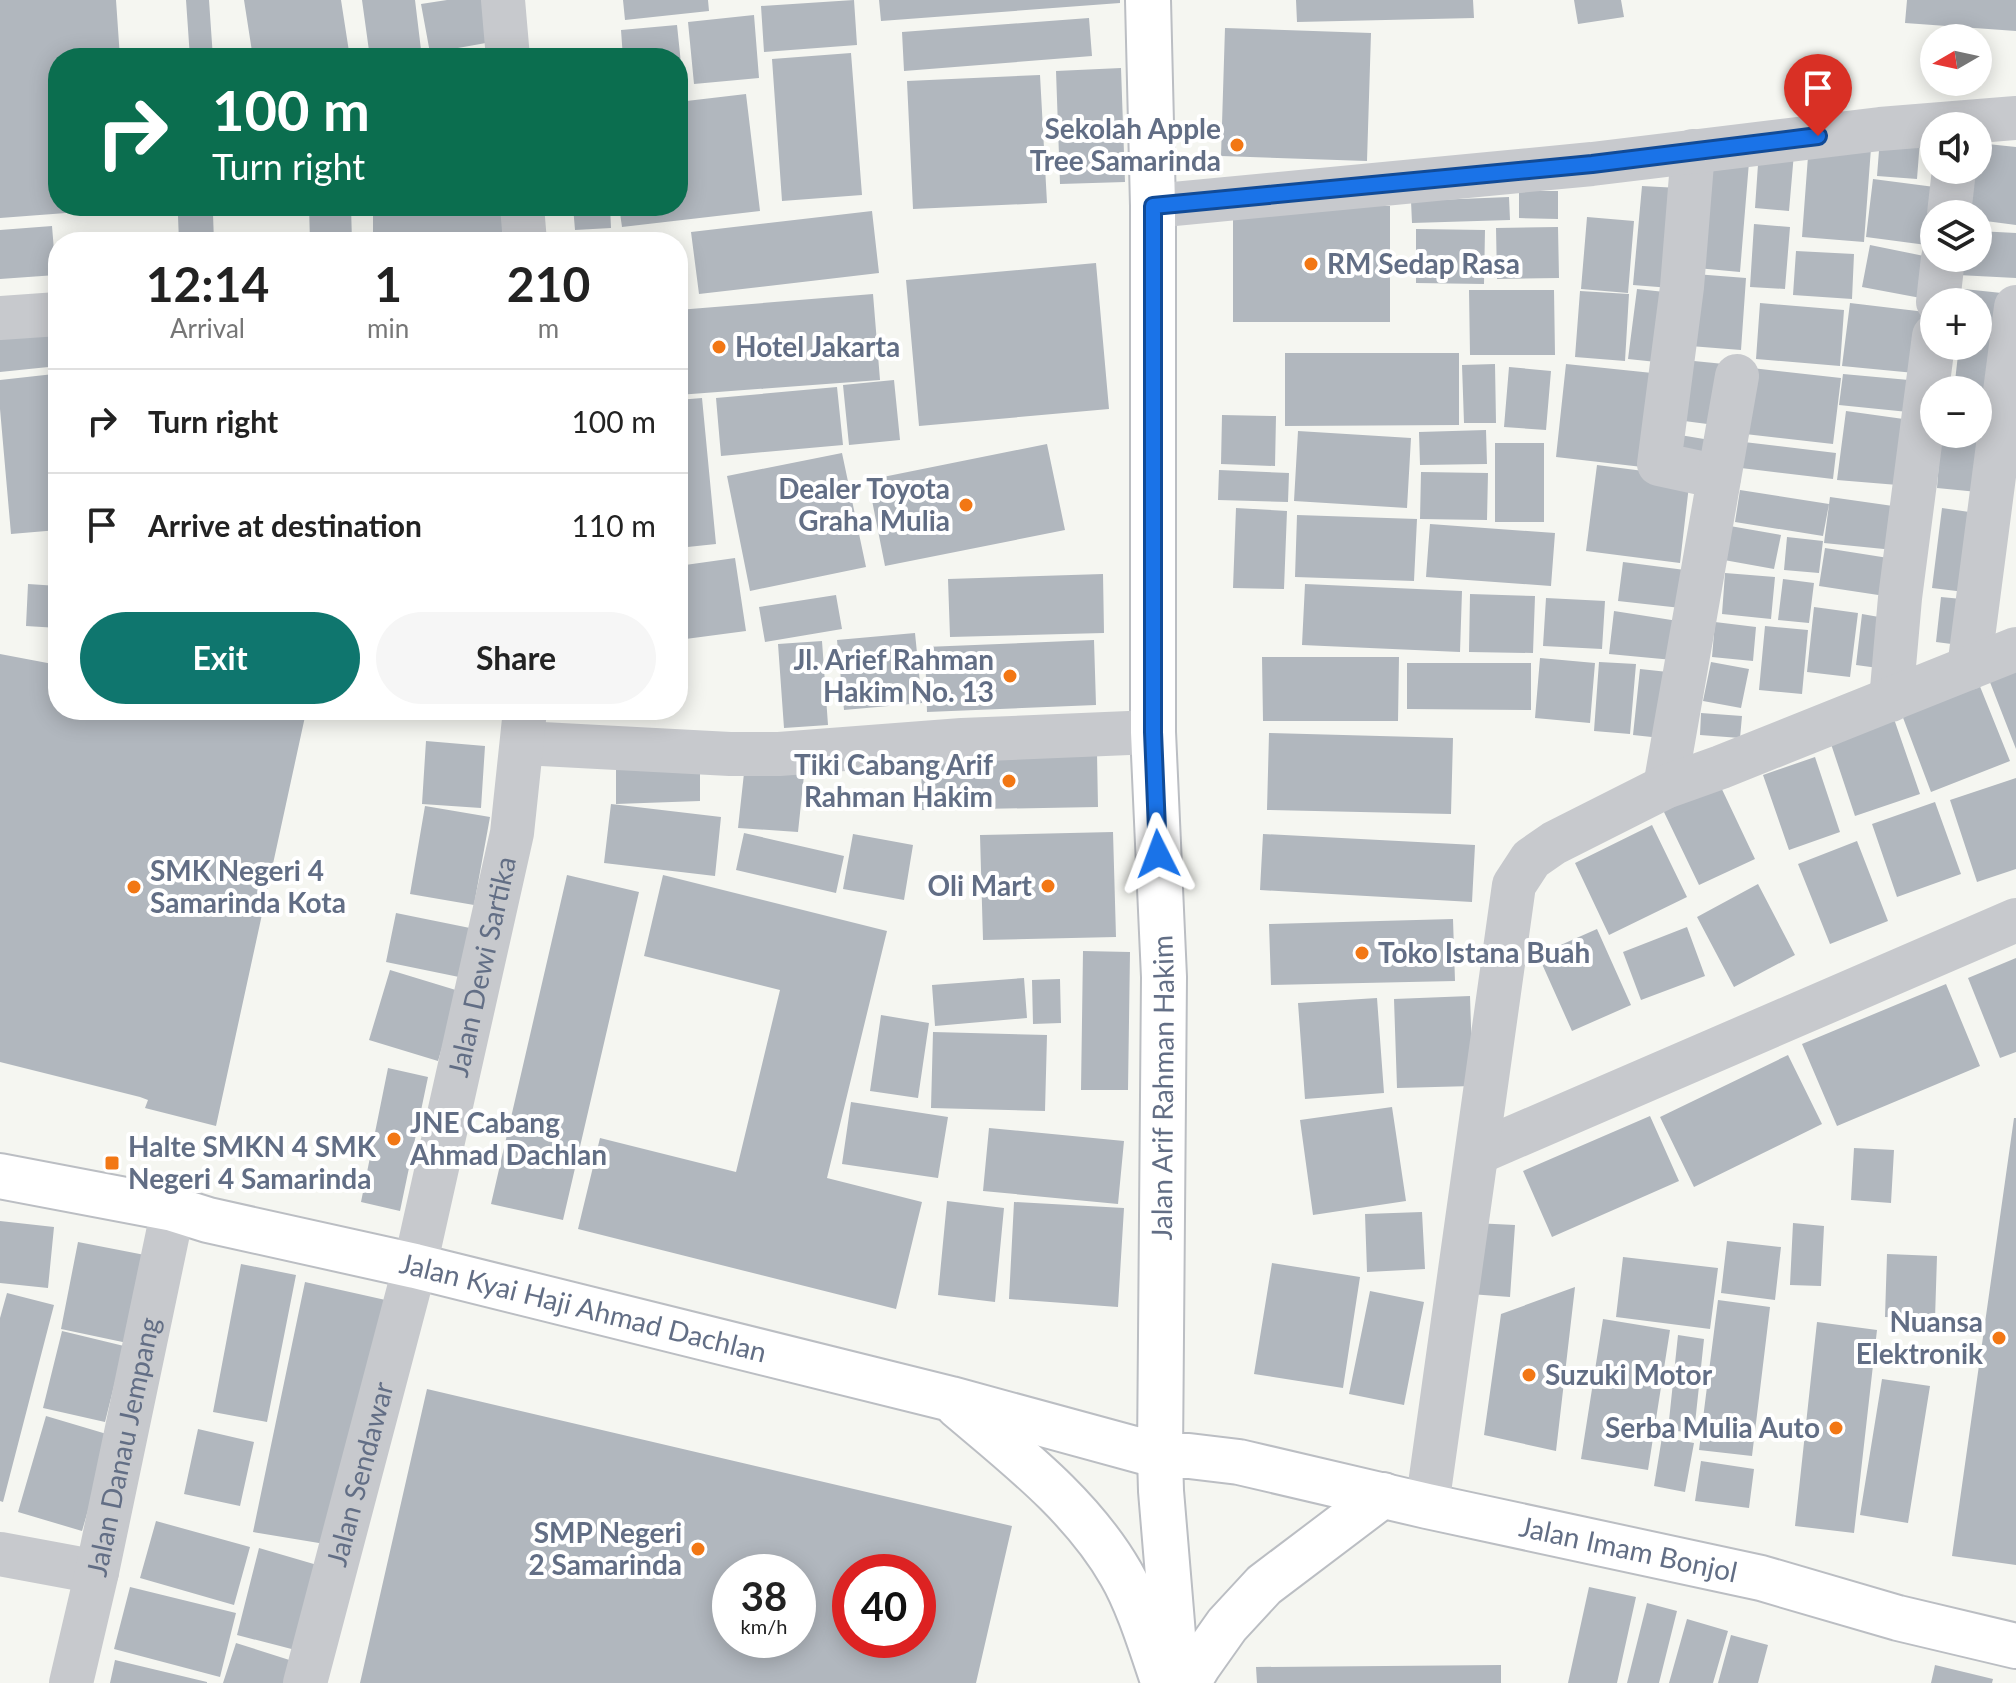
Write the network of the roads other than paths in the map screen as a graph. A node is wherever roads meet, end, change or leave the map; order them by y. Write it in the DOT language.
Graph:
graph roads {
  1 [pos="503,0"];
  2 [pos="1148,0"];
  3 [pos="507,48"];
  4 [pos="2016,118"];
  5 [pos="1992,121"];
  6 [pos="1920,126"];
  7 [pos="1693,151"];
  8 [pos="1153,206"];
  9 [pos="2016,307"];
  10 [pos="48,315"];
  11 [pos="0,318"];
  12 [pos="1931,360"];
  13 [pos="1737,376"];
  14 [pos="1719,477"];
  15 [pos="2016,649"];
  16 [pos="1969,668"];
  17 [pos="1891,700"];
  18 [pos="524,726"];
  19 [pos="1153,732"];
  20 [pos="1665,787"];
  21 [pos="2016,920"];
  22 [pos="1477,1153"];
  23 [pos="0,1176"];
  24 [pos="173,1209"];
  25 [pos="415,1266"];
  26 [pos="951,1399"];
  27 [pos="1160,1456"];
  28 [pos="1239,1462"];
  29 [pos="1383,1495"];
  30 [pos="1427,1506"];
  31 [pos="0,1554"];
  32 [pos="97,1572"];
  33 [pos="2016,1646"];
  34 [pos="71,1683"];
  35 [pos="305,1683"];
  36 [pos="1164,1683"];
  37 [pos="1177,1683"];
  38 [pos="1188,1683"];
  1 -- 3 [label="street"];
  2 -- 8 [label="street, Jalan Arif Rahman Hakim"];
  4 -- 5 [label="street"];
  6 -- 7 [label="street"];
  7 -- 8 [label="street"];
  7 -- 14 [label="street"];
  8 -- 19 [label="street, Jalan Arif Rahman Hakim"];
  9 -- 16 [label="street"];
  10 -- 11 [label="street"];
  12 -- 17 [label="street"];
  13 -- 14 [label="street"];
  14 -- 20 [label="street"];
  15 -- 16 [label="street"];
  16 -- 17 [label="street"];
  17 -- 20 [label="street"];
  18 -- 19 [label="street"];
  18 -- 25 [label="street, Jalan Dewi Sartika"];
  19 -- 27 [label="street, Jalan Arif Rahman Hakim"];
  20 -- 22 [label="street"];
  21 -- 22 [label="street"];
  22 -- 30 [label="street"];
  23 -- 24 [label="street, Jalan Kyai Haji Ahmad Dachlan"];
  24 -- 25 [label="street, Jalan Kyai Haji Ahmad Dachlan"];
  24 -- 32 [label="street, Jalan Danau Jempang"];
  25 -- 26 [label="street, Jalan Kyai Haji Ahmad Dachlan"];
  25 -- 35 [label="street, Jalan Sendawar"];
  26 -- 27 [label="street, Jalan Kyai Haji Ahmad Dachlan"];
  26 -- 36 [label="street"];
  27 -- 28 [label="street, Jalan Kyai Haji Ahmad Dachlan"];
  27 -- 37 [label="street, Jalan Arif Rahman Hakim"];
  28 -- 29 [label="street, Jalan Imam Bonjol"];
  29 -- 30 [label="street, Jalan Imam Bonjol"];
  29 -- 38 [label="street"];
  30 -- 33 [label="street, Jalan Imam Bonjol"];
  31 -- 32 [label="street"];
  32 -- 34 [label="street, Jalan Danau Jempang"];
}
